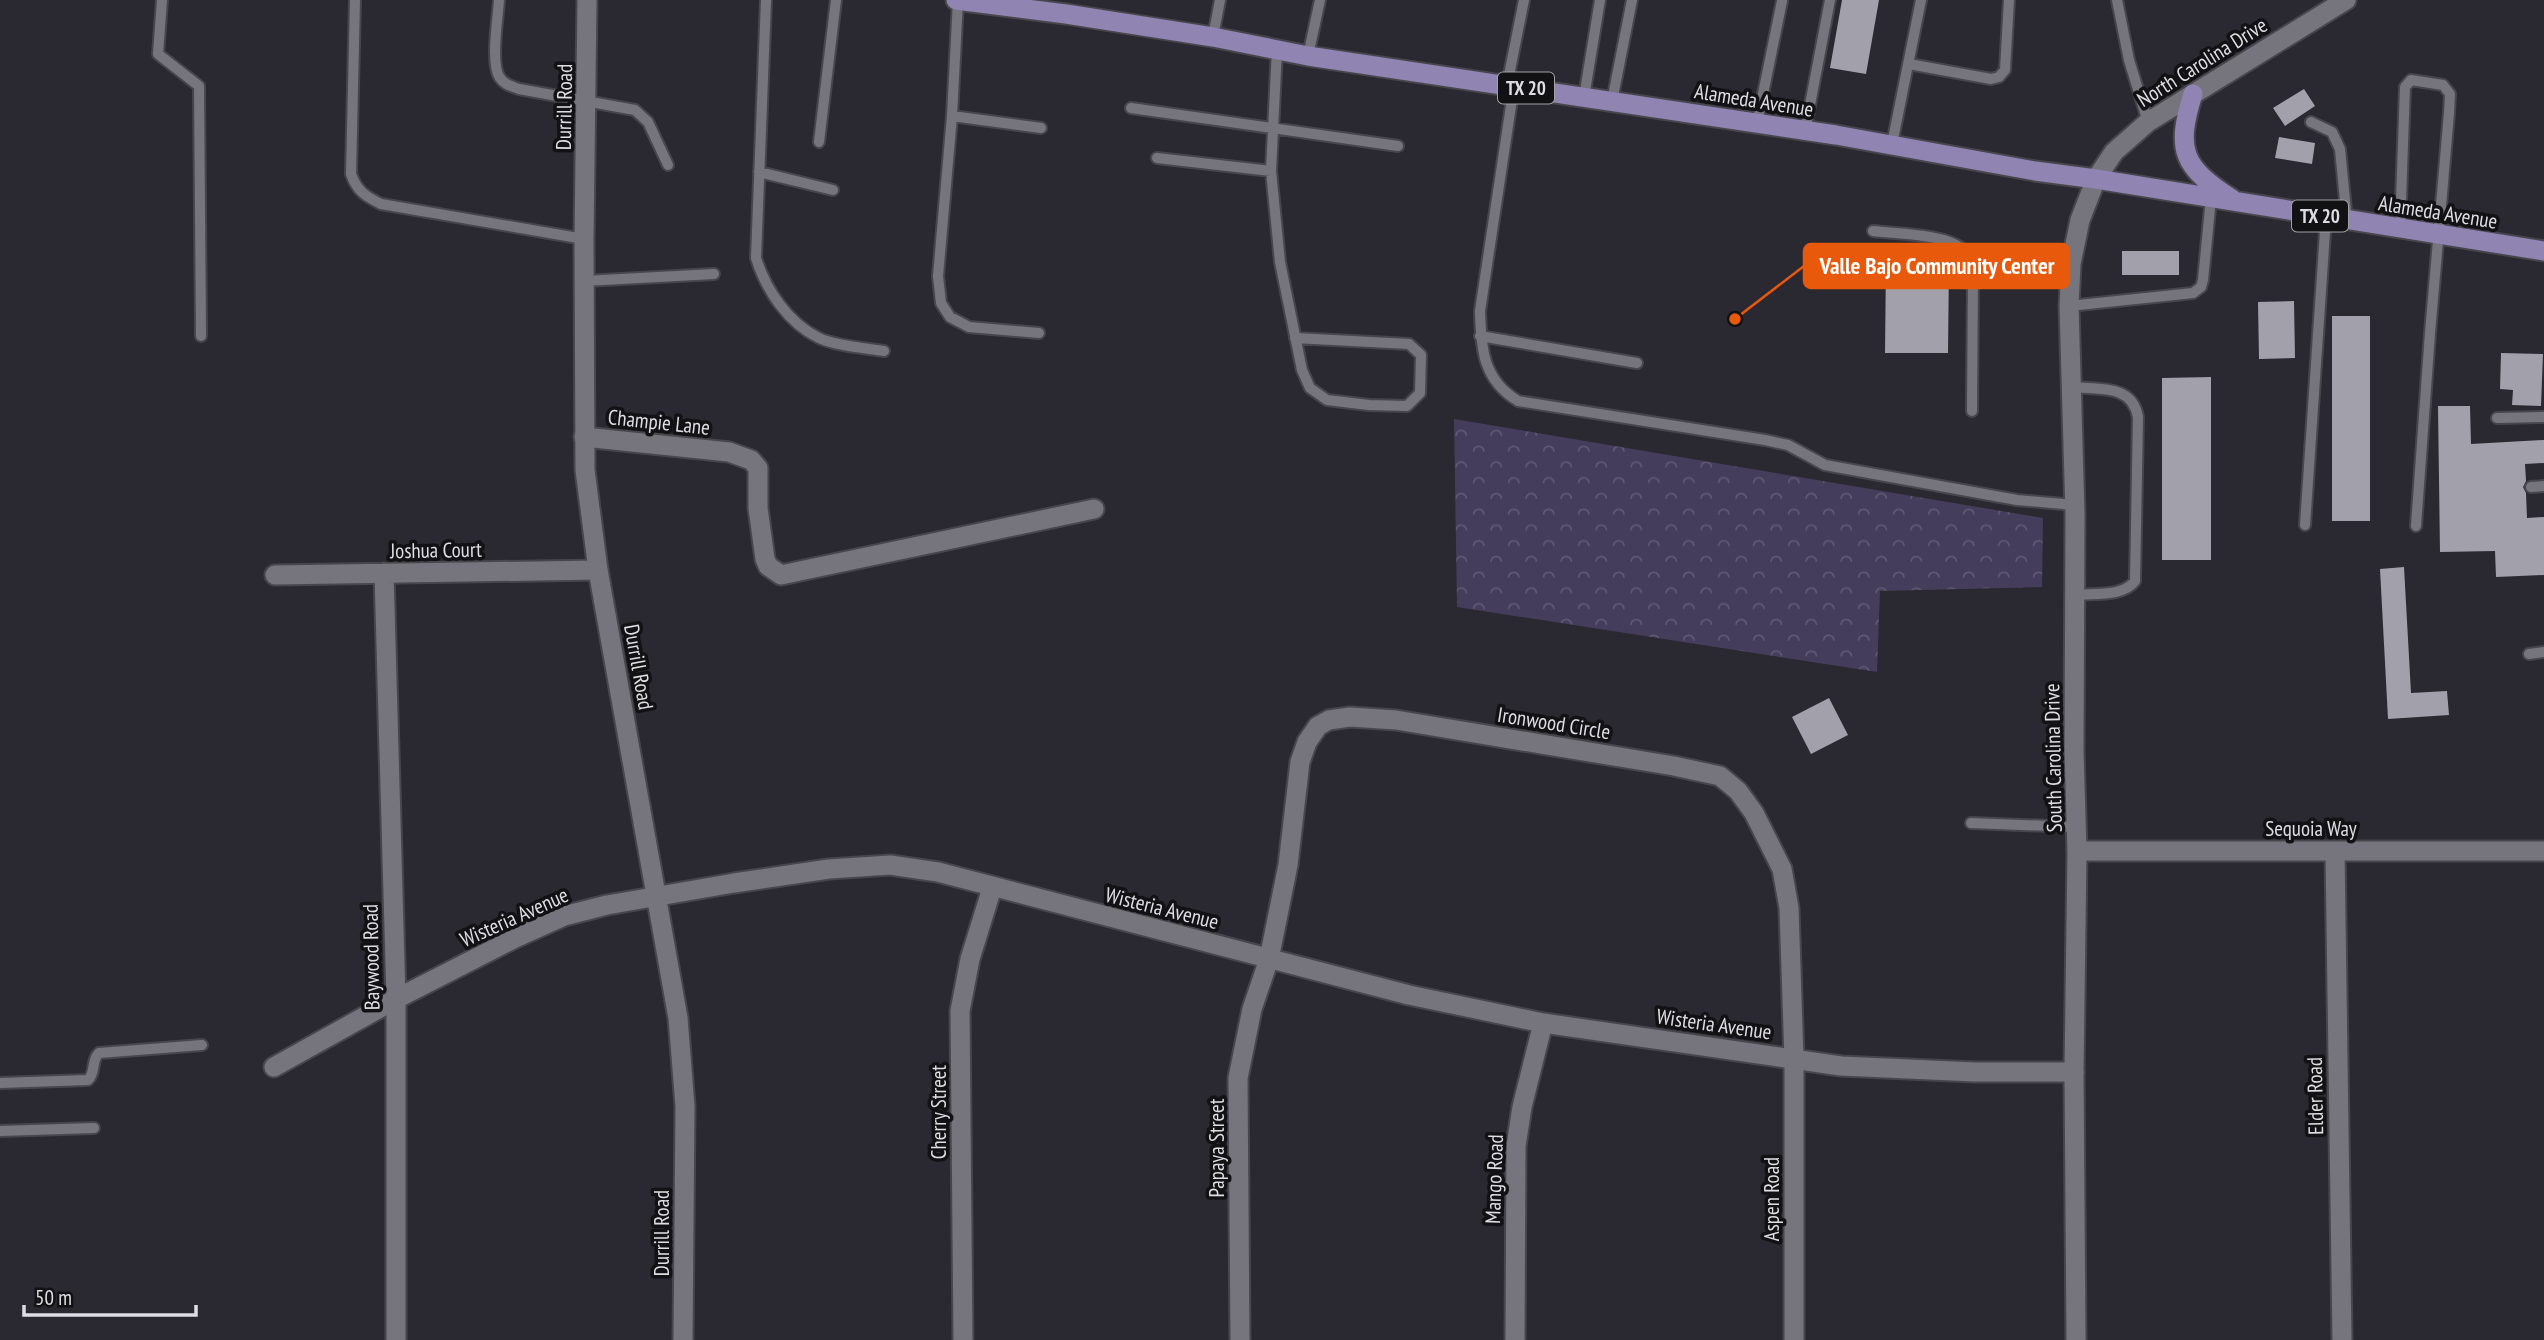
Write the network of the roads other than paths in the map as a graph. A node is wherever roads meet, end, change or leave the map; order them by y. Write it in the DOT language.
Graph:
graph roads {
  1 [pos="162,0"];
  2 [pos="355,0"];
  3 [pos="499,0"];
  4 [pos="587,0"];
  5 [pos="766,0"];
  6 [pos="836,0"];
  7 [pos="957,0"];
  8 [pos="1220,0"];
  9 [pos="1320,0"];
  10 [pos="1524,0"];
  11 [pos="1600,0"];
  12 [pos="1632,0"];
  13 [pos="1830,0"];
  14 [pos="1921,0"];
  15 [pos="2009,0"];
  16 [pos="2117,0"];
  17 [pos="2346,0"];
  18 [pos="1782,1"];
  19 [pos="1067,7"];
  20 [pos="1213,37"];
  21 [pos="1276,49"];
  22 [pos="1308,56"];
  23 [pos="1909,64"];
  24 [pos="1511,85"];
  25 [pos="2193,94"];
  26 [pos="1584,97"];
  27 [pos="1612,101"];
  28 [pos="587,102"];
  29 [pos="1131,108"];
  30 [pos="952,116"];
  31 [pos="2148,122"];
  32 [pos="2311,122"];
  33 [pos="1757,123"];
  34 [pos="1041,128"];
  35 [pos="1273,128"];
  36 [pos="1805,131"];
  37 [pos="819,142"];
  38 [pos="1892,144"];
  39 [pos="1398,146"];
  40 [pos="1157,158"];
  41 [pos="668,165"];
  42 [pos="1270,171"];
  43 [pos="759,172"];
  44 [pos="2096,179"];
  45 [pos="833,190"];
  46 [pos="2211,198"];
  47 [pos="2236,202"];
  48 [pos="2326,217"];
  49 [pos="2347,220"];
  50 [pos="2400,229"];
  51 [pos="1873,231"];
  52 [pos="2439,236"];
  53 [pos="584,239"];
  54 [pos="2544,251"];
  55 [pos="714,274"];
  56 [pos="584,281"];
  57 [pos="2069,306"];
  58 [pos="1039,333"];
  59 [pos="201,336"];
  60 [pos="1480,336"];
  61 [pos="1295,338"];
  62 [pos="884,351"];
  63 [pos="1637,363"];
  64 [pos="2073,387"];
  65 [pos="1972,411"];
  66 [pos="2544,417"];
  67 [pos="2497,418"];
  68 [pos="584,437"];
  69 [pos="2544,486"];
  70 [pos="2531,487"];
  71 [pos="2075,505"];
  72 [pos="1094,509"];
  73 [pos="2305,526"];
  74 [pos="2416,526"];
  75 [pos="598,570"];
  76 [pos="384,573"];
  77 [pos="275,575"];
  78 [pos="2075,595"];
  79 [pos="2544,652"];
  80 [pos="2529,654"];
  81 [pos="1971,824"];
  82 [pos="2076,827"];
  83 [pos="2077,851"];
  84 [pos="2334,851"];
  85 [pos="2544,851"];
  86 [pos="992,888"];
  87 [pos="658,897"];
  88 [pos="1269,959"];
  89 [pos="396,999"];
  90 [pos="1543,1023"];
  91 [pos="202,1045"];
  92 [pos="1794,1059"];
  93 [pos="274,1067"];
  94 [pos="2074,1072"];
  95 [pos="0,1083"];
  96 [pos="94,1128"];
  97 [pos="0,1131"];
  98 [pos="397,1340"];
  99 [pos="683,1340"];
  100 [pos="962,1340"];
  101 [pos="1240,1340"];
  102 [pos="1515,1340"];
  103 [pos="1794,1340"];
  104 [pos="2076,1340"];
  105 [pos="2342,1340"];
  1 -- 59 [label="lane"];
  2 -- 53 [label="lane"];
  3 -- 28 [label="lane"];
  4 -- 28 [label="street, Durrill Road"];
  5 -- 43 [label="lane"];
  6 -- 37 [label="lane"];
  7 -- 19 [label="main road, Alameda Avenue / TX 20"];
  7 -- 30 [label="lane"];
  8 -- 20 [label="lane"];
  9 -- 22 [label="lane"];
  10 -- 24 [label="lane"];
  11 -- 26 [label="lane"];
  12 -- 27 [label="lane"];
  13 -- 36 [label="lane"];
  14 -- 23 [label="lane"];
  15 -- 23 [label="lane"];
  16 -- 31 [label="lane"];
  17 -- 25 [label="street, North Carolina Drive"];
  18 -- 33 [label="lane"];
  19 -- 20 [label="main road, Alameda Avenue / TX 20"];
  20 -- 21 [label="main road, Alameda Avenue / TX 20"];
  21 -- 22 [label="main road, Alameda Avenue / TX 20"];
  21 -- 35 [label="lane"];
  22 -- 24 [label="main road, Alameda Avenue / TX 20"];
  23 -- 38 [label="lane"];
  24 -- 26 [label="main road, Alameda Avenue / TX 20"];
  24 -- 60 [label="lane"];
  25 -- 31 [label="street, North Carolina Drive"];
  25 -- 47 [label="main road"];
  26 -- 27 [label="main road, Alameda Avenue / TX 20"];
  27 -- 33 [label="main road, Alameda Avenue / TX 20"];
  28 -- 41 [label="lane"];
  28 -- 53 [label="street, Durrill Road"];
  29 -- 35 [label="lane"];
  30 -- 34 [label="lane"];
  30 -- 58 [label="lane"];
  31 -- 44 [label="street, North Carolina Drive"];
  32 -- 49 [label="lane"];
  33 -- 36 [label="main road, Alameda Avenue / TX 20"];
  35 -- 39 [label="lane"];
  35 -- 42 [label="lane"];
  36 -- 38 [label="main road, Alameda Avenue / TX 20"];
  38 -- 44 [label="main road, Alameda Avenue / TX 20"];
  40 -- 42 [label="lane"];
  42 -- 61 [label="lane"];
  43 -- 45 [label="lane"];
  43 -- 62 [label="lane"];
  44 -- 46 [label="main road, Alameda Avenue / TX 20"];
  44 -- 57 [label="street, South Carolina Drive"];
  46 -- 47 [label="main road, Alameda Avenue / TX 20"];
  46 -- 57 [label="lane"];
  47 -- 48 [label="main road, Alameda Avenue / TX 20"];
  48 -- 49 [label="main road, Alameda Avenue / TX 20"];
  48 -- 73 [label="lane"];
  49 -- 50 [label="main road, Alameda Avenue / TX 20"];
  50 -- 52 [label="main road, Alameda Avenue / TX 20"];
  50 -- 52 [label="lane"];
  51 -- 65 [label="lane"];
  52 -- 54 [label="main road, Alameda Avenue / TX 20"];
  52 -- 74 [label="lane"];
  53 -- 56 [label="street, Durrill Road"];
  55 -- 56 [label="lane"];
  56 -- 68 [label="street, Durrill Road"];
  57 -- 64 [label="street, South Carolina Drive"];
  60 -- 63 [label="lane"];
  60 -- 71 [label="lane"];
  61 -- 61 [label="lane"];
  64 -- 71 [label="street, South Carolina Drive"];
  64 -- 78 [label="lane"];
  66 -- 67 [label="lane"];
  68 -- 72 [label="street, Champie Lane"];
  68 -- 75 [label="street, Durrill Road"];
  69 -- 70 [label="lane"];
  71 -- 78 [label="street, South Carolina Drive"];
  75 -- 76 [label="street, Joshua Court"];
  75 -- 87 [label="street, Durrill Road"];
  76 -- 77 [label="street, Joshua Court"];
  76 -- 89 [label="street, Baywood Road"];
  78 -- 82 [label="street, South Carolina Drive"];
  79 -- 80 [label="lane"];
  81 -- 82 [label="lane"];
  82 -- 83 [label="street, South Carolina Drive"];
  83 -- 84 [label="street, Sequoia Way"];
  83 -- 94 [label="street, South Carolina Drive"];
  84 -- 85 [label="street, Sequoia Way"];
  84 -- 105 [label="street, Elder Road"];
  86 -- 87 [label="street, Wisteria Avenue"];
  86 -- 88 [label="street, Wisteria Avenue"];
  86 -- 100 [label="street, Cherry Street"];
  87 -- 89 [label="street, Wisteria Avenue"];
  87 -- 99 [label="street, Durrill Road"];
  88 -- 90 [label="street, Wisteria Avenue"];
  88 -- 92 [label="street, Ironwood Circle"];
  88 -- 101 [label="street, Papaya Street"];
  89 -- 93 [label="street, Wisteria Avenue"];
  89 -- 98 [label="street, Baywood Road"];
  90 -- 92 [label="street, Wisteria Avenue"];
  90 -- 102 [label="street, Mango Road"];
  91 -- 95 [label="lane"];
  92 -- 94 [label="street, Wisteria Avenue"];
  92 -- 103 [label="street, Aspen Road"];
  94 -- 104 [label="street, South Carolina Drive"];
  96 -- 97 [label="lane"];
}
